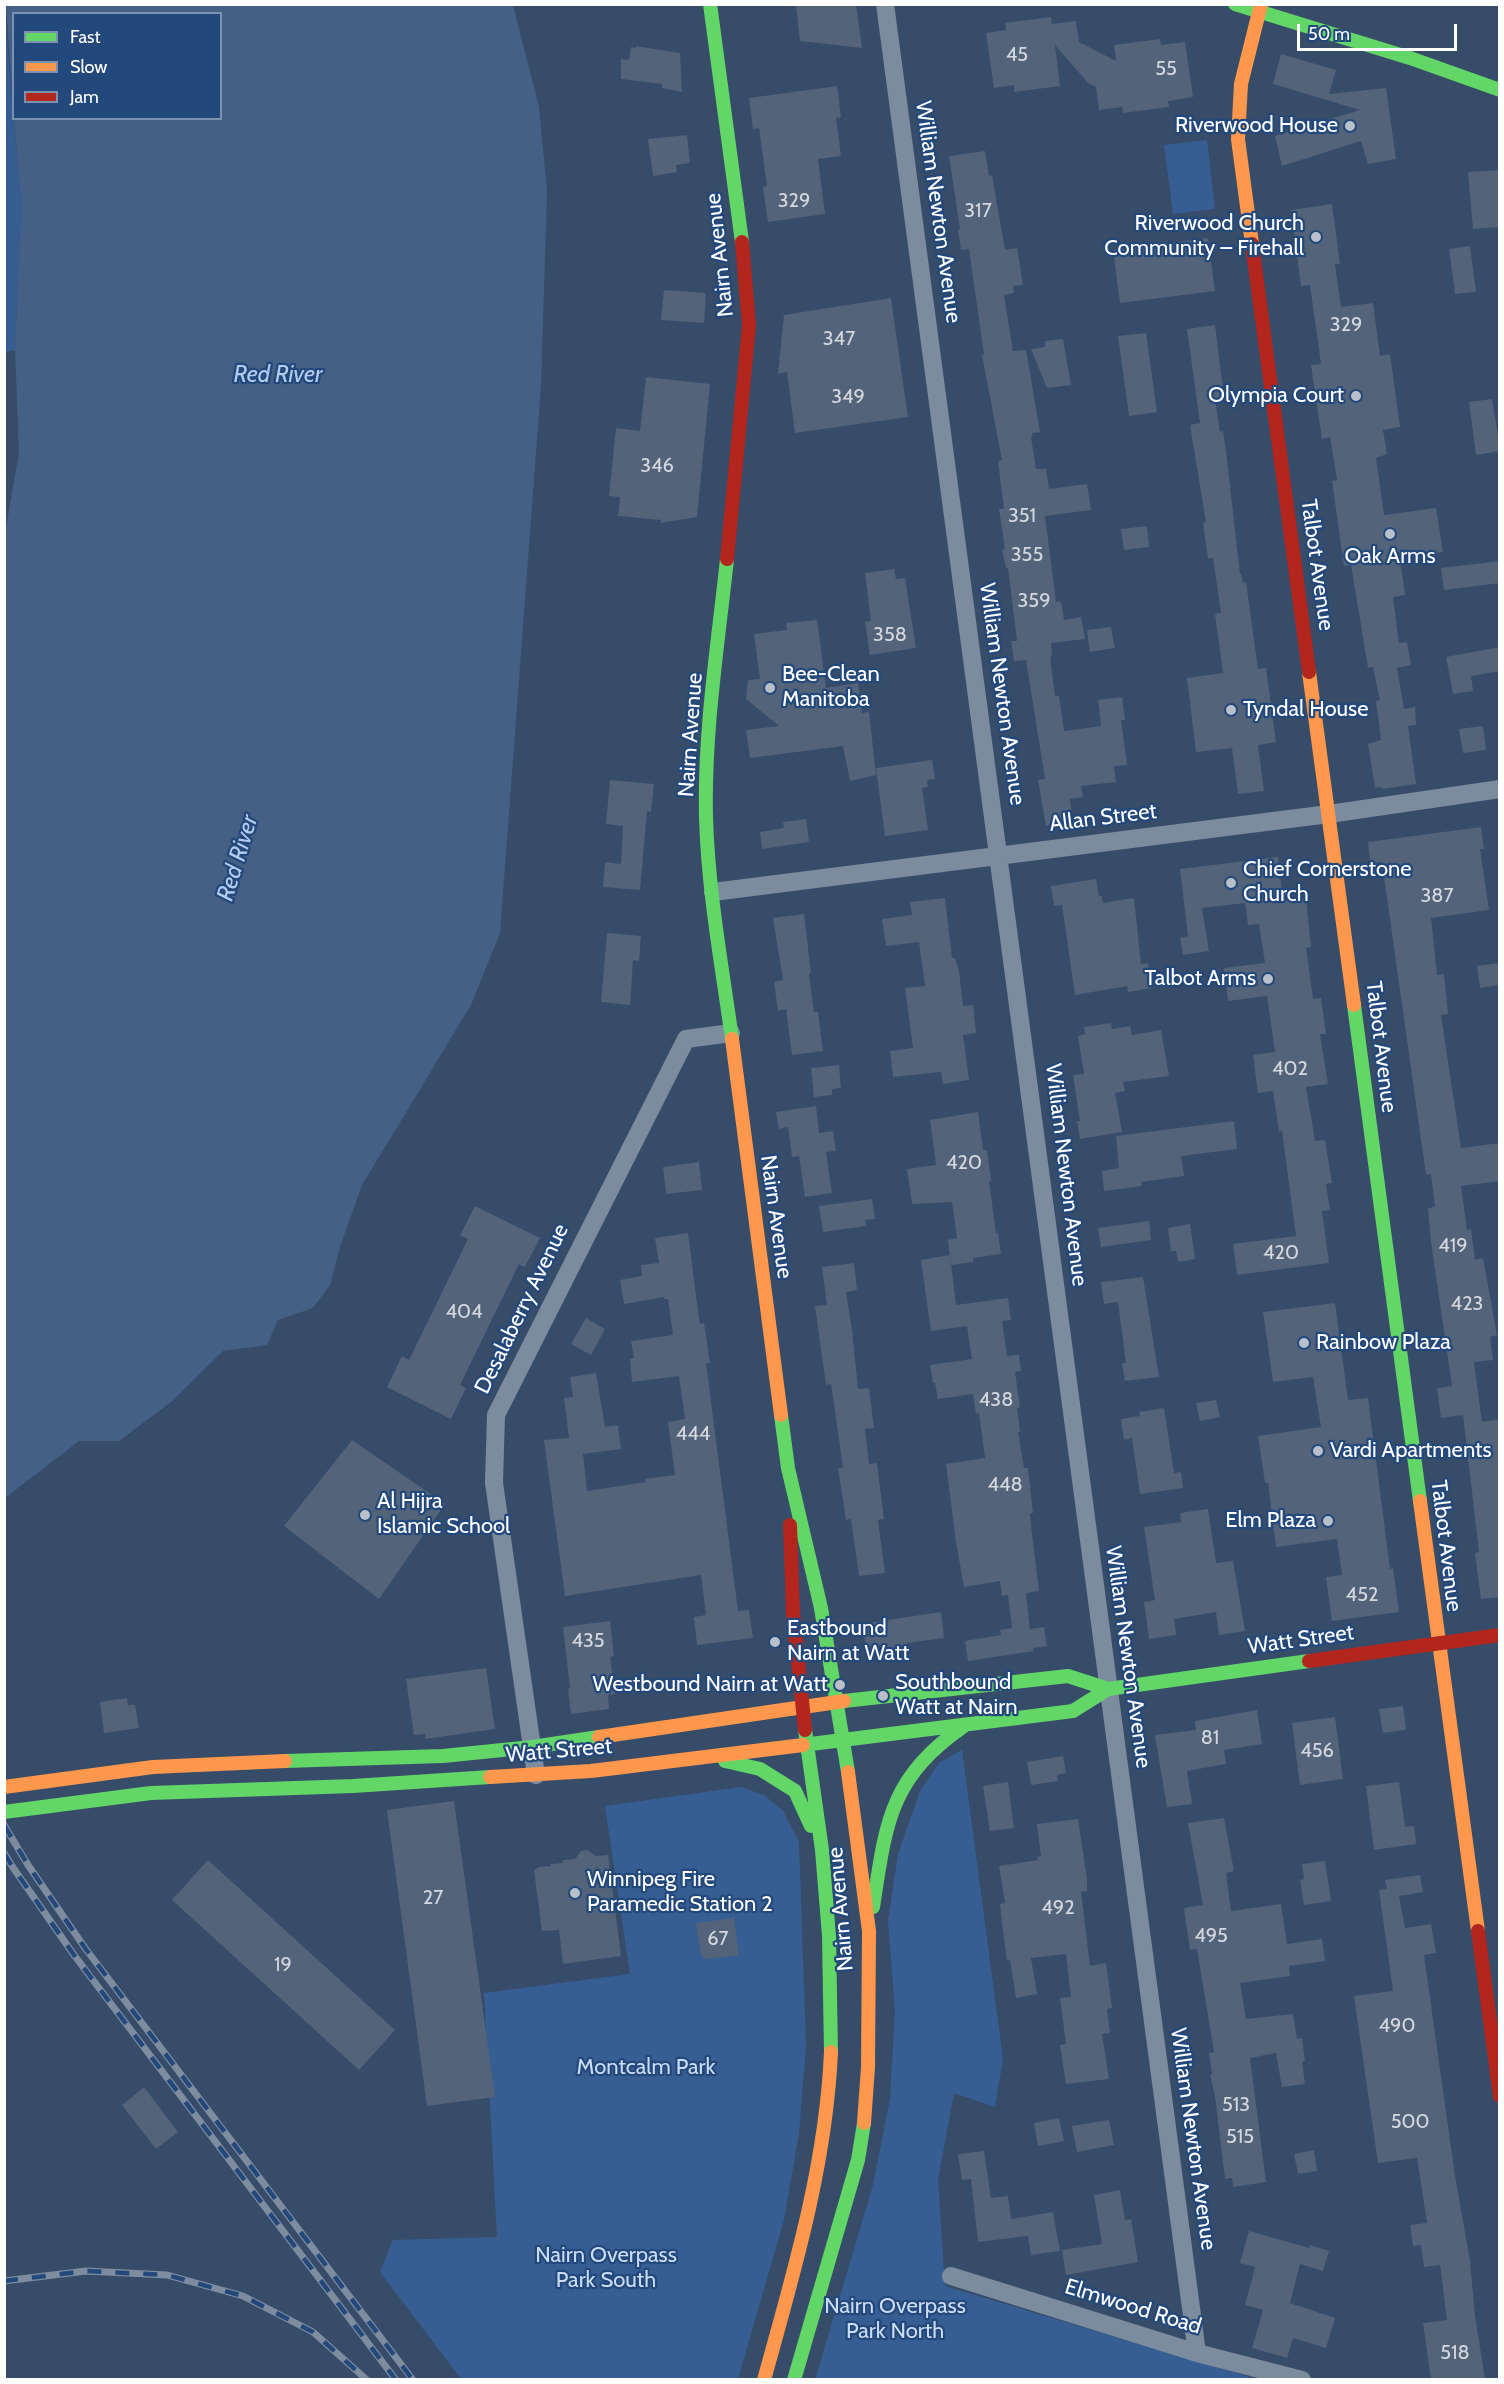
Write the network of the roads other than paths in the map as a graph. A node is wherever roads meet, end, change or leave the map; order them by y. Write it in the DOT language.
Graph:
graph roads {
  1 [pos="710,4"];
  2 [pos="885,4"];
  3 [pos="1235,4"];
  4 [pos="1260,8"];
  5 [pos="1500,90"];
  6 [pos="1500,789"];
  7 [pos="1329,814"];
  8 [pos="999,855"];
  9 [pos="712,892"];
  10 [pos="731,1033"];
  11 [pos="788,1468"];
  12 [pos="1500,1635"];
  13 [pos="1437,1643"];
  14 [pos="1108,1689"];
  15 [pos="837,1702"];
  16 [pos="803,1708"];
  17 [pos="968,1724"];
  18 [pos="844,1740"];
  19 [pos="807,1745"];
  20 [pos="532,1747"];
  21 [pos="707,1757"];
  22 [pos="536,1775"];
  23 [pos="4,1787"];
  24 [pos="4,1812"];
  25 [pos="822,1850"];
  26 [pos="869,1931"];
  27 [pos="1500,2096"];
  28 [pos="951,2276"];
  29 [pos="1197,2353"];
  30 [pos="764,2379"];
  31 [pos="794,2379"];
  32 [pos="1302,2379"];
  1 -- 9 [label="main road, Nairn Avenue"];
  2 -- 8 [label="street, William Newton Avenue"];
  3 -- 4 [label="main road"];
  4 -- 5 [label="main road"];
  4 -- 7 [label="main road, Talbot Avenue"];
  6 -- 7 [label="street, Allan Street"];
  7 -- 8 [label="street, Allan Street"];
  7 -- 13 [label="main road, Talbot Avenue"];
  8 -- 9 [label="street, Allan Street"];
  8 -- 14 [label="street, William Newton Avenue"];
  9 -- 10 [label="main road, Nairn Avenue"];
  10 -- 11 [label="main road, Nairn Avenue"];
  10 -- 20 [label="street, Desalaberry Avenue"];
  11 -- 15 [label="main road, Nairn Avenue"];
  11 -- 16 [label="main road, Nairn Avenue"];
  12 -- 13 [label="main road, Watt Street"];
  13 -- 14 [label="main road, Watt Street"];
  13 -- 27 [label="main road, Talbot Avenue"];
  14 -- 15 [label="main road, Watt Street"];
  14 -- 17 [label="main road, Watt Street"];
  14 -- 29 [label="street, William Newton Avenue"];
  15 -- 16 [label="main road, Watt Street"];
  15 -- 18 [label="main road, Nairn Avenue"];
  16 -- 19 [label="main road, Nairn Avenue"];
  16 -- 20 [label="main road, Watt Street"];
  17 -- 18 [label="main road, Watt Street"];
  17 -- 26 [label="main road"];
  18 -- 19 [label="main road, Watt Street"];
  18 -- 26 [label="main road, Nairn Avenue"];
  19 -- 21 [label="main road, Watt Street"];
  19 -- 25 [label="main road, Nairn Avenue"];
  20 -- 22 [label="street, Desalaberry Avenue"];
  20 -- 23 [label="main road, Watt Street"];
  21 -- 22 [label="main road, Watt Street"];
  21 -- 25 [label="main road"];
  22 -- 24 [label="main road, Watt Street"];
  25 -- 30 [label="main road, Nairn Avenue"];
  26 -- 31 [label="main road, Nairn Avenue"];
  28 -- 29 [label="street, Elmwood Road"];
  29 -- 32 [label="street, Elmwood Road"];
}
